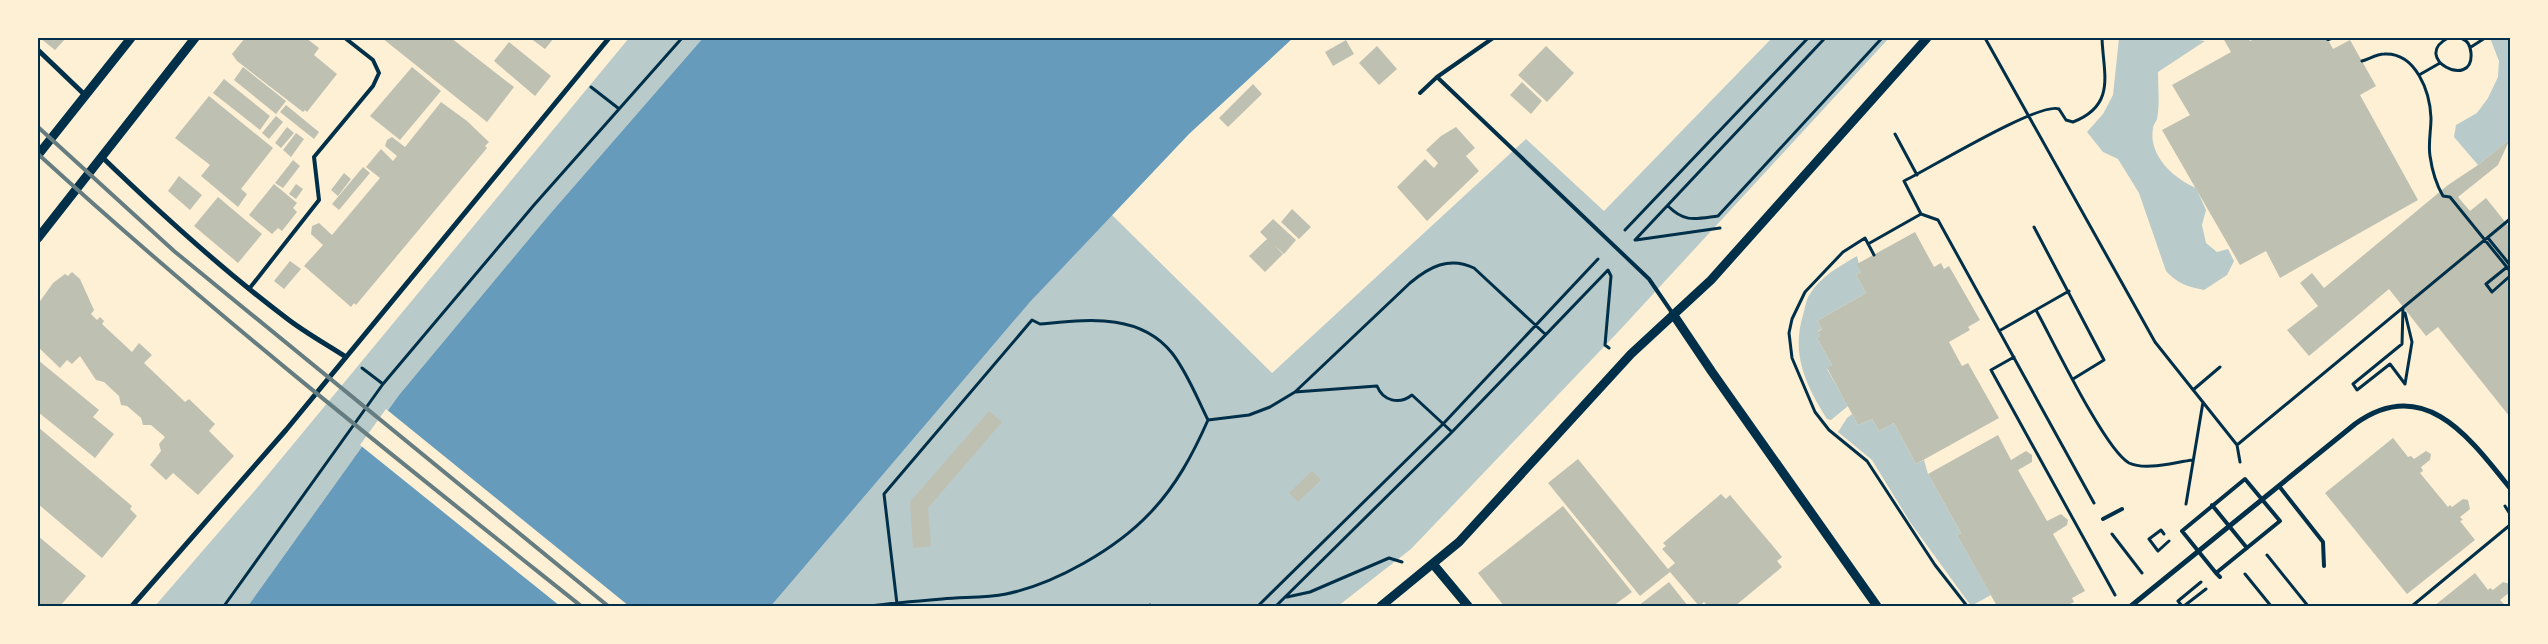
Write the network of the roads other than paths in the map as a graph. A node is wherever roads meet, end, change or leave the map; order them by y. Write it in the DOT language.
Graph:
graph roads {
  1 [pos="131,38"];
  2 [pos="196,38"];
  3 [pos="345,38"];
  4 [pos="609,38"];
  5 [pos="1493,38"];
  6 [pos="1927,38"];
  7 [pos="38,50"];
  8 [pos="1437,77"];
  9 [pos="1420,93"];
  10 [pos="85,95"];
  11 [pos="38,155"];
  12 [pos="102,157"];
  13 [pos="38,238"];
  14 [pos="249,289"];
  15 [pos="1674,314"];
  16 [pos="346,357"];
  17 [pos="2279,486"];
  18 [pos="2510,488"];
  19 [pos="2212,506"];
  20 [pos="2122,509"];
  21 [pos="2103,519"];
  22 [pos="2247,548"];
  23 [pos="1433,564"];
  24 [pos="2324,566"];
  25 [pos="2216,573"];
  26 [pos="2220,577"];
  27 [pos="132,606"];
  28 [pos="1381,606"];
  29 [pos="1468,606"];
  30 [pos="1877,606"];
  31 [pos="2131,606"];
  1 -- 10 [label="street"];
  2 -- 12 [label="street"];
  3 -- 14 [label="lane"];
  4 -- 16 [label="street"];
  5 -- 8 [label="lane"];
  6 -- 15 [label="street"];
  7 -- 10 [label="street"];
  8 -- 9 [label="lane"];
  8 -- 15 [label="lane"];
  10 -- 11 [label="street"];
  12 -- 13 [label="street"];
  12 -- 14 [label="street"];
  14 -- 16 [label="street"];
  15 -- 23 [label="street"];
  15 -- 30 [label="street"];
  16 -- 27 [label="street"];
  17 -- 18 [label="street"];
  17 -- 24 [label="lane"];
  17 -- 31 [label="street"];
  19 -- 22 [label="lane"];
  19 -- 22 [label="lane"];
  19 -- 25 [label="lane"];
  20 -- 21 [label="lane"];
  22 -- 25 [label="lane"];
  23 -- 28 [label="street"];
  23 -- 29 [label="street"];
  25 -- 26 [label="lane"];
}
